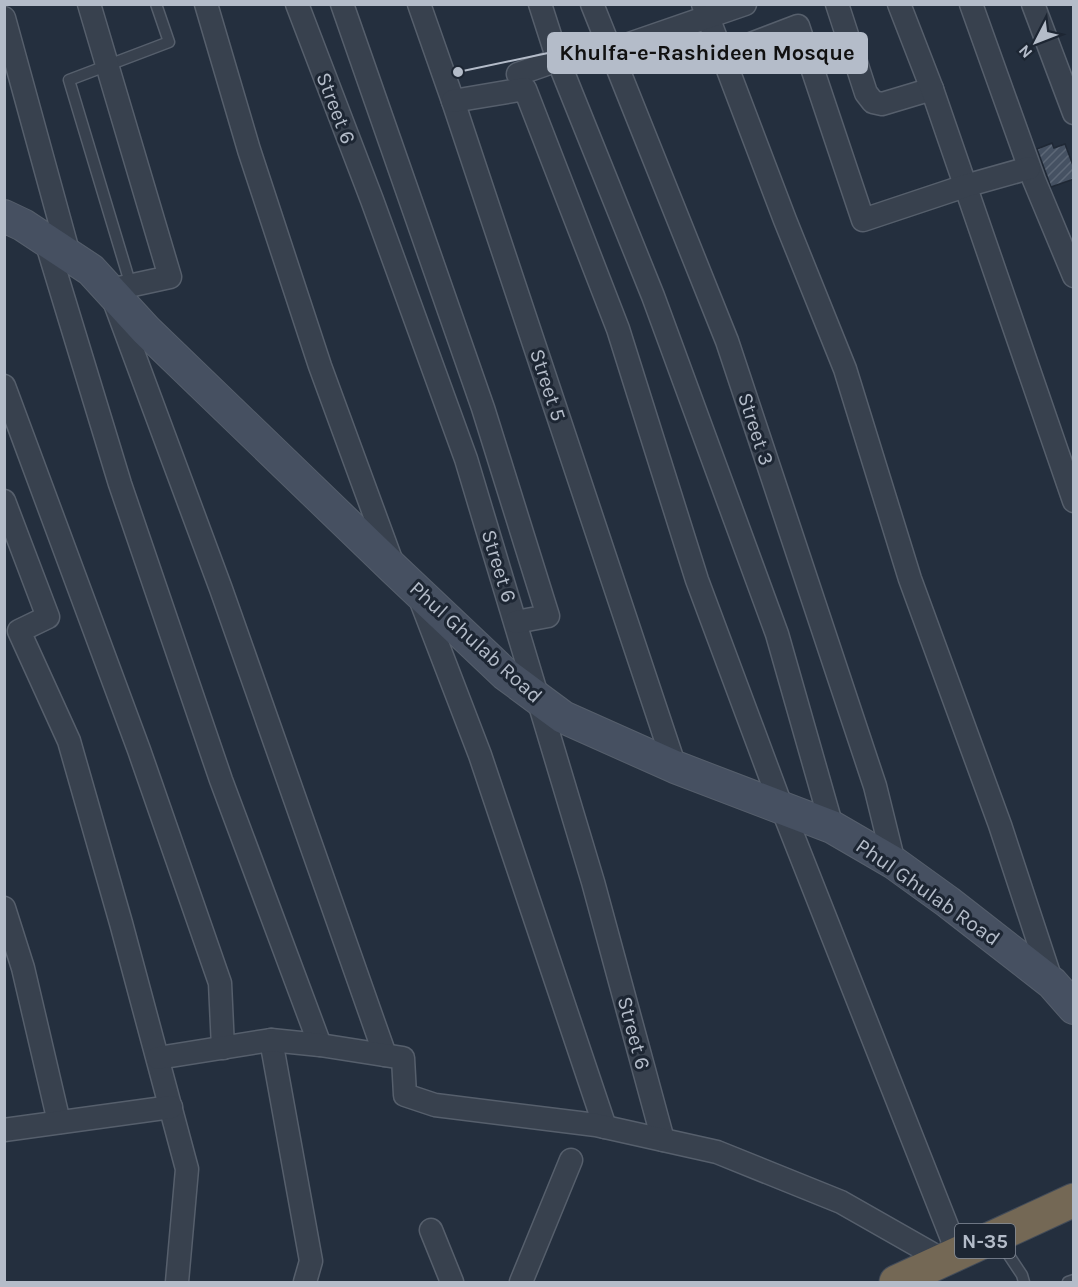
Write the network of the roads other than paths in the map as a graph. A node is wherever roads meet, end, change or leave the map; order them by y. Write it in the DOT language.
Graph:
graph roads {
  1 [pos="89,4"];
  2 [pos="156,4"];
  3 [pos="206,4"];
  4 [pos="297,4"];
  5 [pos="342,4"];
  6 [pos="419,4"];
  7 [pos="540,4"];
  8 [pos="592,4"];
  9 [pos="745,4"];
  10 [pos="837,4"];
  11 [pos="899,4"];
  12 [pos="971,4"];
  13 [pos="1034,4"];
  14 [pos="706,11"];
  15 [pos="4,18"];
  16 [pos="609,51"];
  17 [pos="722,55"];
  18 [pos="558,60"];
  19 [pos="108,66"];
  20 [pos="1066,70"];
  21 [pos="518,74"];
  22 [pos="933,89"];
  23 [pos="453,101"];
  24 [pos="1074,113"];
  25 [pos="1029,168"];
  26 [pos="965,186"];
  27 [pos="4,216"];
  28 [pos="58,248"];
  29 [pos="1074,276"];
  30 [pos="120,288"];
  31 [pos="4,386"];
  32 [pos="4,501"];
  33 [pos="1074,501"];
  34 [pos="405,579"];
  35 [pos="516,622"];
  36 [pos="539,699"];
  37 [pos="675,767"];
  38 [pos="782,808"];
  39 [pos="832,827"];
  40 [pos="894,863"];
  41 [pos="4,909"];
  42 [pos="1052,983"];
  43 [pos="1074,1008"];
  44 [pos="271,1040"];
  45 [pos="320,1045"];
  46 [pos="223,1048"];
  47 [pos="384,1055"];
  48 [pos="158,1058"];
  49 [pos="171,1107"];
  50 [pos="59,1122"];
  51 [pos="605,1127"];
  52 [pos="4,1130"];
  53 [pos="663,1140"];
  54 [pos="571,1160"];
  55 [pos="1074,1200"];
  56 [pos="1074,1224"];
  57 [pos="430,1230"];
  58 [pos="1008,1254"];
  59 [pos="949,1266"];
  60 [pos="1074,1280"];
  61 [pos="177,1282"];
  62 [pos="305,1282"];
  63 [pos="452,1282"];
  64 [pos="520,1282"];
  65 [pos="896,1282"];
  66 [pos="1024,1282"];
  67 [pos="1068,1282"];
  1 -- 19 [label="street"];
  2 -- 19 [label="lane"];
  3 -- 34 [label="street"];
  4 -- 35 [label="street, Street 6"];
  5 -- 35 [label="street"];
  6 -- 23 [label="street, Street 5"];
  7 -- 18 [label="street"];
  8 -- 16 [label="street, Street 3"];
  9 -- 14 [label="street"];
  10 -- 22 [label="street"];
  11 -- 22 [label="street"];
  12 -- 25 [label="street"];
  13 -- 20 [label="street"];
  14 -- 16 [label="street"];
  14 -- 17 [label="street"];
  15 -- 28 [label="street"];
  16 -- 40 [label="street, Street 3"];
  17 -- 26 [label="street"];
  17 -- 42 [label="street"];
  18 -- 21 [label="street"];
  18 -- 39 [label="street"];
  19 -- 30 [label="lane"];
  19 -- 30 [label="street"];
  20 -- 24 [label="street"];
  22 -- 26 [label="street"];
  23 -- 37 [label="street, Street 5"];
  23 -- 38 [label="street"];
  25 -- 26 [label="street"];
  25 -- 29 [label="street"];
  26 -- 33 [label="street"];
  27 -- 28 [label="street, Phul Ghulab Road"];
  28 -- 30 [label="street, Phul Ghulab Road"];
  28 -- 45 [label="street"];
  30 -- 34 [label="street, Phul Ghulab Road"];
  30 -- 47 [label="street"];
  31 -- 46 [label="street"];
  32 -- 48 [label="street"];
  34 -- 36 [label="street, Phul Ghulab Road"];
  34 -- 51 [label="street"];
  35 -- 36 [label="street, Street 6"];
  36 -- 37 [label="street, Phul Ghulab Road"];
  36 -- 53 [label="street, Street 6"];
  37 -- 38 [label="street, Phul Ghulab Road"];
  38 -- 39 [label="street, Phul Ghulab Road"];
  38 -- 59 [label="street"];
  39 -- 40 [label="street, Phul Ghulab Road"];
  40 -- 42 [label="street, Phul Ghulab Road"];
  41 -- 50 [label="street"];
  42 -- 43 [label="street, Phul Ghulab Road"];
  44 -- 45 [label="street"];
  44 -- 46 [label="street"];
  44 -- 62 [label="street"];
  45 -- 47 [label="street"];
  46 -- 48 [label="street"];
  47 -- 51 [label="street"];
  48 -- 49 [label="street"];
  49 -- 50 [label="street"];
  49 -- 61 [label="street"];
  50 -- 52 [label="street"];
  51 -- 53 [label="street"];
  53 -- 59 [label="street"];
  54 -- 64 [label="street"];
  55 -- 59 [label="highway, N-35"];
  56 -- 58 [label="highway, N-35"];
  57 -- 63 [label="street"];
  58 -- 59 [label="highway, N-35"];
  58 -- 66 [label="lane"];
  59 -- 65 [label="highway, N-35"];
  60 -- 67 [label="lane"];
}
